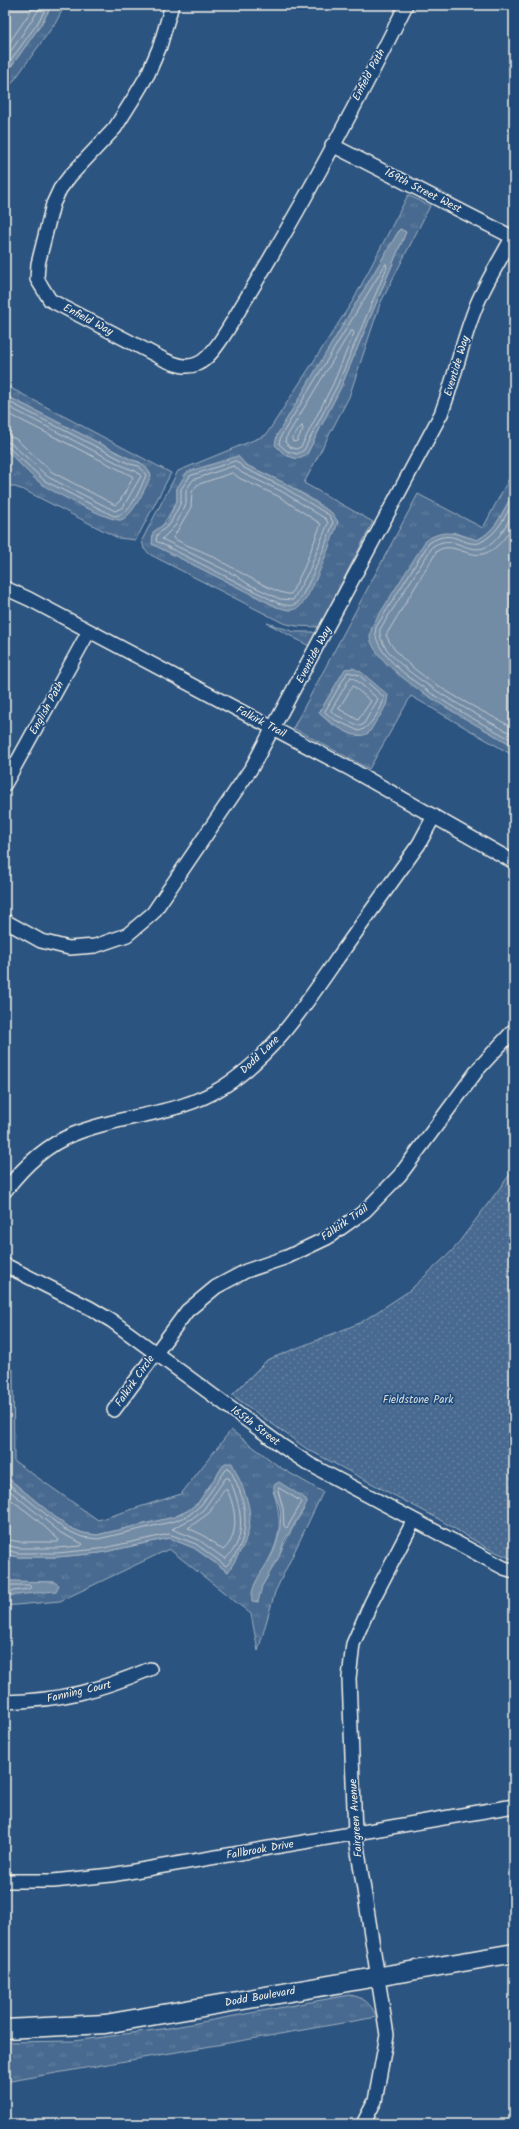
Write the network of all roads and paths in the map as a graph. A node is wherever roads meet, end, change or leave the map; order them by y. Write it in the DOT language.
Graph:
graph roads {
  1 [pos="172,5"];
  2 [pos="406,5"];
  3 [pos="332,145"];
  4 [pos="513,236"];
  5 [pos="5,588"];
  6 [pos="89,631"];
  7 [pos="274,729"];
  8 [pos="5,784"];
  9 [pos="434,816"];
  10 [pos="514,862"];
  11 [pos="5,921"];
  12 [pos="514,1030"];
  13 [pos="5,1191"];
  14 [pos="5,1266"];
  15 [pos="156,1352"];
  16 [pos="114,1410"];
  17 [pos="414,1520"];
  18 [pos="514,1571"];
  19 [pos="150,1669"];
  20 [pos="5,1702"];
  21 [pos="514,1806"];
  22 [pos="356,1833"];
  23 [pos="5,1881"];
  24 [pos="514,1954"];
  25 [pos="379,1977"];
  26 [pos="5,2030"];
  27 [pos="363,2124"];
  1 -- 3 [label="street, Enfield Way"];
  2 -- 3 [label="street, Enfield Path"];
  3 -- 4 [label="street, 169th Street West"];
  4 -- 7 [label="street, Eventide Way"];
  5 -- 6 [label="street, Falkirk Trail"];
  6 -- 7 [label="street, Falkirk Trail"];
  6 -- 8 [label="street, English Path"];
  7 -- 9 [label="street, Falkirk Trail"];
  7 -- 11 [label="street, Eventide Way"];
  9 -- 10 [label="street, Falkirk Trail"];
  9 -- 13 [label="street, Dodd Lane"];
  12 -- 15 [label="street, Falkirk Trail"];
  14 -- 15 [label="street, 165th Street"];
  15 -- 16 [label="street, Falkirk Circle"];
  15 -- 17 [label="street, 165th Street"];
  17 -- 18 [label="street, 165th Street"];
  17 -- 22 [label="street, Fairgreen Avenue"];
  19 -- 20 [label="street, Fanning Court"];
  21 -- 22 [label="street, Fallbrook Drive"];
  22 -- 23 [label="street, Fallbrook Drive"];
  22 -- 25 [label="street, Fairgreen Avenue"];
  24 -- 25 [label="street, Dodd Boulevard"];
  25 -- 26 [label="street, Dodd Boulevard"];
  25 -- 27 [label="street, Fairgreen Avenue"];
}
